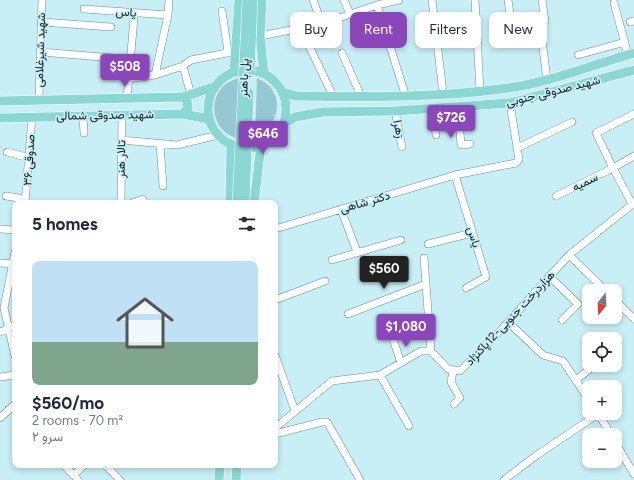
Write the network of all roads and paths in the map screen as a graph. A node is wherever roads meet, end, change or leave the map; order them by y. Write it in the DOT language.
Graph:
graph roads {
  1 [pos="42,0"];
  2 [pos="169,0"];
  3 [pos="239,0"];
  4 [pos="247,0"];
  5 [pos="253,0"];
  6 [pos="262,0"];
  7 [pos="313,0"];
  8 [pos="344,0"];
  9 [pos="432,0"];
  10 [pos="475,0"];
  11 [pos="508,0"];
  12 [pos="542,0"];
  13 [pos="394,1"];
  14 [pos="614,3"];
  15 [pos="377,5"];
  16 [pos="84,8"];
  17 [pos="222,11"];
  18 [pos="318,12"];
  19 [pos="356,12"];
  20 [pos="510,12"];
  21 [pos="544,12"];
  22 [pos="350,14"];
  23 [pos="168,15"];
  24 [pos="342,17"];
  25 [pos="134,18"];
  26 [pos="42,22"];
  27 [pos="110,27"];
  28 [pos="290,31"];
  29 [pos="260,36"];
  30 [pos="625,42"];
  31 [pos="310,48"];
  32 [pos="543,48"];
  33 [pos="41,52"];
  34 [pos="232,52"];
  35 [pos="262,52"];
  36 [pos="342,53"];
  37 [pos="631,54"];
  38 [pos="578,56"];
  39 [pos="113,58"];
  40 [pos="183,66"];
  41 [pos="634,70"];
  42 [pos="234,72"];
  43 [pos="264,74"];
  44 [pos="154,75"];
  45 [pos="128,79"];
  46 [pos="547,80"];
  47 [pos="214,87"];
  48 [pos="480,90"];
  49 [pos="282,92"];
  50 [pos="443,94"];
  51 [pos="187,96"];
  52 [pos="323,96"];
  53 [pos="333,96"];
  54 [pos="361,96"];
  55 [pos="406,97"];
  56 [pos="127,98"];
  57 [pos="0,100"];
  58 [pos="39,100"];
  59 [pos="510,103"];
  60 [pos="458,107"];
  61 [pos="434,109"];
  62 [pos="395,111"];
  63 [pos="323,112"];
  64 [pos="183,114"];
  65 [pos="634,114"];
  66 [pos="122,115"];
  67 [pos="84,116"];
  68 [pos="32,117"];
  69 [pos="0,118"];
  70 [pos="209,120"];
  71 [pos="572,122"];
  72 [pos="282,125"];
  73 [pos="84,133"];
  74 [pos="218,135"];
  75 [pos="436,135"];
  76 [pos="121,140"];
  77 [pos="160,144"];
  78 [pos="232,144"];
  79 [pos="470,144"];
  80 [pos="261,145"];
  81 [pos="402,146"];
  82 [pos="516,148"];
  83 [pos="7,152"];
  84 [pos="634,156"];
  85 [pos="30,158"];
  86 [pos="613,168"];
  87 [pos="231,174"];
  88 [pos="455,175"];
  89 [pos="256,176"];
  90 [pos="164,186"];
  91 [pos="6,196"];
  92 [pos="556,196"];
  93 [pos="21,200"];
  94 [pos="25,200"];
  95 [pos="121,200"];
  96 [pos="230,200"];
  97 [pos="237,200"];
  98 [pos="245,200"];
  99 [pos="254,200"];
  100 [pos="633,203"];
  101 [pos="340,209"];
  102 [pos="0,229"];
  103 [pos="278,229"];
  104 [pos="12,230"];
  105 [pos="472,233"];
  106 [pos="401,240"];
  107 [pos="428,244"];
  108 [pos="357,252"];
  109 [pos="569,255"];
  110 [pos="424,258"];
  111 [pos="332,260"];
  112 [pos="0,263"];
  113 [pos="12,264"];
  114 [pos="12,268"];
  115 [pos="548,276"];
  116 [pos="325,281"];
  117 [pos="426,284"];
  118 [pos="599,284"];
  119 [pos="466,288"];
  120 [pos="278,299"];
  121 [pos="622,306"];
  122 [pos="2,308"];
  123 [pos="348,314"];
  124 [pos="633,315"];
  125 [pos="562,320"];
  126 [pos="508,322"];
  127 [pos="12,326"];
  128 [pos="0,332"];
  129 [pos="393,339"];
  130 [pos="431,351"];
  131 [pos="401,363"];
  132 [pos="278,364"];
  133 [pos="453,371"];
  134 [pos="586,372"];
  135 [pos="12,375"];
  136 [pos="380,375"];
  137 [pos="0,377"];
  138 [pos="576,380"];
  139 [pos="582,389"];
  140 [pos="454,404"];
  141 [pos="12,407"];
  142 [pos="296,411"];
  143 [pos="0,418"];
  144 [pos="589,420"];
  145 [pos="278,426"];
  146 [pos="409,426"];
  147 [pos="278,433"];
  148 [pos="622,453"];
  149 [pos="634,459"];
  150 [pos="628,463"];
  151 [pos="67,468"];
  152 [pos="82,468"];
  153 [pos="108,468"];
  154 [pos="220,468"];
  155 [pos="237,468"];
  156 [pos="634,474"];
  157 [pos="76,478"];
  158 [pos="120,480"];
  159 [pos="220,480"];
  160 [pos="236,480"];
  161 [pos="360,480"];
  162 [pos="504,480"];
  1 -- 26 [label="street, شهید شیرغلامی"];
  2 -- 23 [label="street"];
  3 -- 34 [label="main road"];
  4 -- 97 [label="main road, پل باهنر, bridge"];
  5 -- 98 [label="main road, پل باهنر, bridge"];
  6 -- 29 [label="main road"];
  7 -- 18 [label="street"];
  8 -- 22 [label="street"];
  9 -- 50 [label="street"];
  10 -- 48 [label="street"];
  11 -- 20 [label="street"];
  12 -- 21 [label="street"];
  13 -- 15 [label="street"];
  14 -- 30 [label="street"];
  15 -- 19 [label="street"];
  15 -- 55 [label="street"];
  16 -- 23 [label="street, یاس"];
  17 -- 34 [label="street"];
  22 -- 24 [label="street"];
  23 -- 44 [label="street"];
  25 -- 45 [label="street"];
  26 -- 27 [label="street"];
  26 -- 33 [label="street, شهید شیرغلامی"];
  28 -- 29 [label="street"];
  29 -- 35 [label="main road"];
  30 -- 37 [label="street"];
  30 -- 38 [label="street"];
  31 -- 53 [label="street"];
  32 -- 46 [label="street"];
  33 -- 39 [label="street"];
  33 -- 58 [label="street, شهید شیرغلامی"];
  34 -- 35 [label="main road"];
  34 -- 40 [label="street"];
  34 -- 42 [label="main road"];
  35 -- 43 [label="main road"];
  36 -- 54 [label="street"];
  37 -- 46 [label="main road, شهید صدوقی جنوبی"];
  40 -- 44 [label="street"];
  40 -- 51 [label="street"];
  41 -- 59 [label="main road, شهید صدوقی جنوبی"];
  42 -- 43 [label="main road"];
  42 -- 47 [label="main road"];
  43 -- 49 [label="main road"];
  44 -- 45 [label="street"];
  45 -- 56 [label="street"];
  46 -- 48 [label="main road, شهید صدوقی جنوبی"];
  47 -- 51 [label="main road, شهید صدوقی شمالی"];
  47 -- 70 [label="main road"];
  48 -- 50 [label="main road, شهید صدوقی جنوبی"];
  49 -- 52 [label="main road, شهید صدوقی جنوبی"];
  49 -- 72 [label="main road"];
  50 -- 55 [label="main road, شهید صدوقی جنوبی"];
  51 -- 56 [label="main road, شهید صدوقی شمالی"];
  51 -- 64 [label="main road"];
  52 -- 53 [label="main road, شهید صدوقی جنوبی"];
  52 -- 63 [label="main road"];
  53 -- 54 [label="main road, شهید صدوقی جنوبی"];
  54 -- 55 [label="main road, شهید صدوقی جنوبی"];
  56 -- 58 [label="main road, شهید صدوقی شمالی"];
  57 -- 58 [label="main road, شهید صدوقی شمالی"];
  59 -- 60 [label="main road, شهید صدوقی جنوبی"];
  59 -- 82 [label="street"];
  60 -- 61 [label="main road, شهید صدوقی جنوبی"];
  60 -- 79 [label="street"];
  61 -- 62 [label="main road, شهید صدوقی جنوبی"];
  61 -- 75 [label="street"];
  62 -- 63 [label="main road, شهید صدوقی جنوبی"];
  62 -- 81 [label="street, زهرا"];
  63 -- 72 [label="main road, شهید صدوقی جنوبی"];
  64 -- 66 [label="main road, شهید صدوقی شمالی"];
  64 -- 70 [label="main road, شهید صدوقی شمالی"];
  65 -- 86 [label="street, سمیه"];
  66 -- 67 [label="main road, شهید صدوقی شمالی"];
  66 -- 76 [label="street, تالار هنر"];
  67 -- 68 [label="main road, شهید صدوقی شمالی"];
  67 -- 73 [label="street"];
  68 -- 69 [label="main road, شهید صدوقی شمالی"];
  68 -- 85 [label="street, صدوقی ۳۶"];
  70 -- 74 [label="main road"];
  71 -- 82 [label="street"];
  72 -- 80 [label="main road"];
  74 -- 77 [label="street"];
  74 -- 78 [label="main road"];
  76 -- 77 [label="street"];
  76 -- 95 [label="street, تالار هنر"];
  77 -- 90 [label="street"];
  78 -- 80 [label="main road"];
  78 -- 87 [label="main road"];
  80 -- 89 [label="main road"];
  82 -- 88 [label="street, دکتر شاهی"];
  83 -- 85 [label="street"];
  84 -- 86 [label="street, سمیه"];
  85 -- 94 [label="street, صدوقی ۳۶"];
  86 -- 92 [label="street, سمیه"];
  86 -- 100 [label="street"];
  87 -- 89 [label="main road"];
  87 -- 96 [label="main road"];
  88 -- 101 [label="street, دکتر شاهی"];
  88 -- 105 [label="street, یاس"];
  89 -- 99 [label="main road"];
  91 -- 93 [label="street"];
  100 -- 109 [label="street, هزاردرخت جنوبی-12پاکنژاد"];
  101 -- 103 [label="street, دکتر شاهی"];
  101 -- 108 [label="street"];
  102 -- 104 [label="street"];
  105 -- 107 [label="street"];
  105 -- 119 [label="street, یاس"];
  106 -- 108 [label="street"];
  108 -- 111 [label="street"];
  109 -- 115 [label="street, هزاردرخت جنوبی-12پاکنژاد"];
  109 -- 118 [label="street"];
  110 -- 117 [label="street"];
  112 -- 113 [label="street"];
  114 -- 122 [label="street"];
  115 -- 125 [label="street"];
  115 -- 126 [label="street, هزاردرخت جنوبی-12پاکنژاد"];
  116 -- 120 [label="street"];
  117 -- 123 [label="street"];
  117 -- 130 [label="street"];
  121 -- 124 [label="street"];
  122 -- 127 [label="street"];
  126 -- 133 [label="street, هزاردرخت جنوبی-12پاکنژاد"];
  126 -- 138 [label="street"];
  127 -- 128 [label="street"];
  129 -- 131 [label="street"];
  130 -- 131 [label="street"];
  130 -- 133 [label="street, هزاردرخت جنوبی-12پاکنژاد"];
  131 -- 136 [label="street"];
  132 -- 142 [label="street"];
  133 -- 140 [label="street"];
  134 -- 138 [label="street"];
  135 -- 137 [label="street"];
  136 -- 142 [label="street"];
  136 -- 146 [label="street"];
  138 -- 139 [label="street"];
  141 -- 143 [label="street"];
  142 -- 145 [label="street"];
  144 -- 162 [label="street"];
  147 -- 161 [label="street"];
  148 -- 150 [label="street"];
  149 -- 150 [label="street"];
  150 -- 156 [label="street"];
  151 -- 157 [label="street"];
  152 -- 157 [label="street"];
  153 -- 158 [label="street"];
  154 -- 159 [label="main road"];
  155 -- 160 [label="main road"];
}
